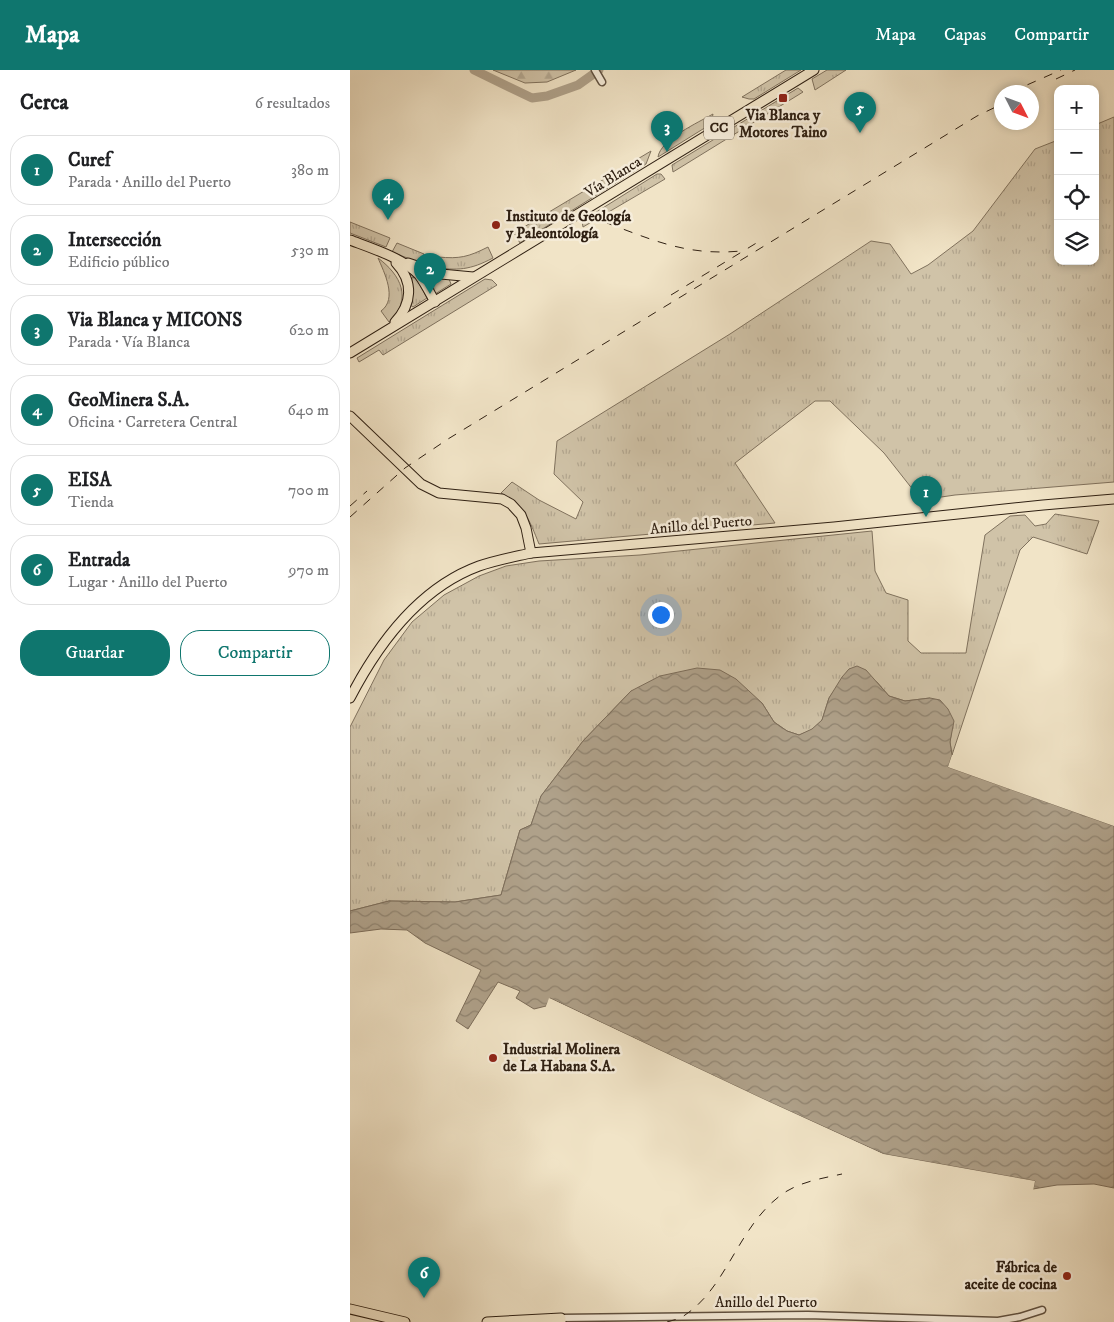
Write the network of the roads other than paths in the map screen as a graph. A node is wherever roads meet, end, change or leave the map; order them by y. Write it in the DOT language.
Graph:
graph roads {
  1 [pos="595,70"];
  2 [pos="814,70"];
  3 [pos="602,82"];
  4 [pos="350,240"];
  5 [pos="384,254"];
  6 [pos="474,277"];
  7 [pos="435,302"];
  8 [pos="389,330"];
  9 [pos="350,353"];
  10 [pos="350,416"];
  11 [pos="1114,499"];
  12 [pos="531,553"];
  13 [pos="350,698"];
  14 [pos="350,1309"];
  15 [pos="1042,1310"];
  16 [pos="561,1320"];
  17 [pos="405,1322"];
  18 [pos="487,1322"];
  1 -- 3 [label="street"];
  2 -- 6 [label="main road, Vía Blanca / CC"];
  4 -- 5 [label="main road"];
  5 -- 6 [label="main road"];
  5 -- 7 [label="main road"];
  5 -- 8 [label="main road"];
  6 -- 7 [label="main road, Vía Blanca / CC"];
  7 -- 8 [label="main road, Vía Blanca"];
  8 -- 9 [label="main road, Vía Blanca"];
  10 -- 12 [label="main road"];
  11 -- 12 [label="main road, Anillo del Puerto"];
  12 -- 13 [label="main road, Anillo del Puerto"];
  14 -- 17 [label="main road"];
  15 -- 16 [label="street, Anillo del Puerto"];
  16 -- 18 [label="main road, Anillo del Puerto"];
}
